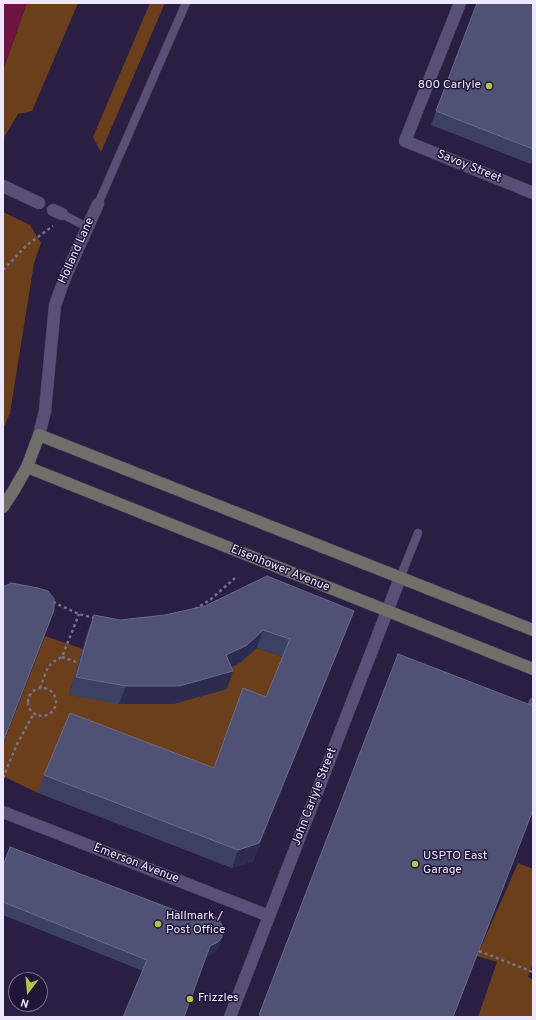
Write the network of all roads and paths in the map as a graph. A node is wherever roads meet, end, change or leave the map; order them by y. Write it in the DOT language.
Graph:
graph roads {
  1 [pos="186,3"];
  2 [pos="460,3"];
  3 [pos="3,186"];
  4 [pos="533,193"];
  5 [pos="38,203"];
  6 [pos="98,204"];
  7 [pos="88,227"];
  8 [pos="46,231"];
  9 [pos="3,270"];
  10 [pos="39,435"];
  11 [pos="27,467"];
  12 [pos="3,507"];
  13 [pos="418,533"];
  14 [pos="235,578"];
  15 [pos="400,578"];
  16 [pos="50,601"];
  17 [pos="192,611"];
  18 [pos="387,612"];
  19 [pos="79,614"];
  20 [pos="101,620"];
  21 [pos="533,630"];
  22 [pos="62,657"];
  23 [pos="78,663"];
  24 [pos="533,669"];
  25 [pos="40,688"];
  26 [pos="533,702"];
  27 [pos="34,713"];
  28 [pos="527,720"];
  29 [pos="3,778"];
  30 [pos="3,812"];
  31 [pos="269,916"];
  32 [pos="479,951"];
  33 [pos="533,972"];
  34 [pos="230,1017"];
  1 -- 6 [label="lane, Holland Lane"];
  2 -- 4 [label="street, Savoy Street"];
  3 -- 5 [label="street"];
  5 -- 7 [label="lane"];
  6 -- 7 [label="street, Holland Lane"];
  7 -- 10 [label="street, Holland Lane"];
  8 -- 9 [label="path"];
  10 -- 11 [label="main road, Holland Lane"];
  10 -- 15 [label="main road"];
  11 -- 12 [label="main road, Holland Lane"];
  11 -- 18 [label="main road, Eisenhower Avenue"];
  13 -- 15 [label="lane"];
  14 -- 17 [label="path"];
  15 -- 18 [label="street, John Carlyle Street"];
  15 -- 21 [label="main road"];
  16 -- 19 [label="path"];
  18 -- 24 [label="main road, Eisenhower Avenue"];
  18 -- 31 [label="street, John Carlyle Street"];
  19 -- 20 [label="path"];
  19 -- 22 [label="path"];
  22 -- 23 [label="path"];
  22 -- 25 [label="path"];
  25 -- 27 [label="path"];
  25 -- 27 [label="path"];
  26 -- 28 [label="lane"];
  27 -- 29 [label="path"];
  30 -- 31 [label="street, Emerson Avenue"];
  31 -- 34 [label="street, John Carlyle Street"];
  32 -- 33 [label="path"];
}
